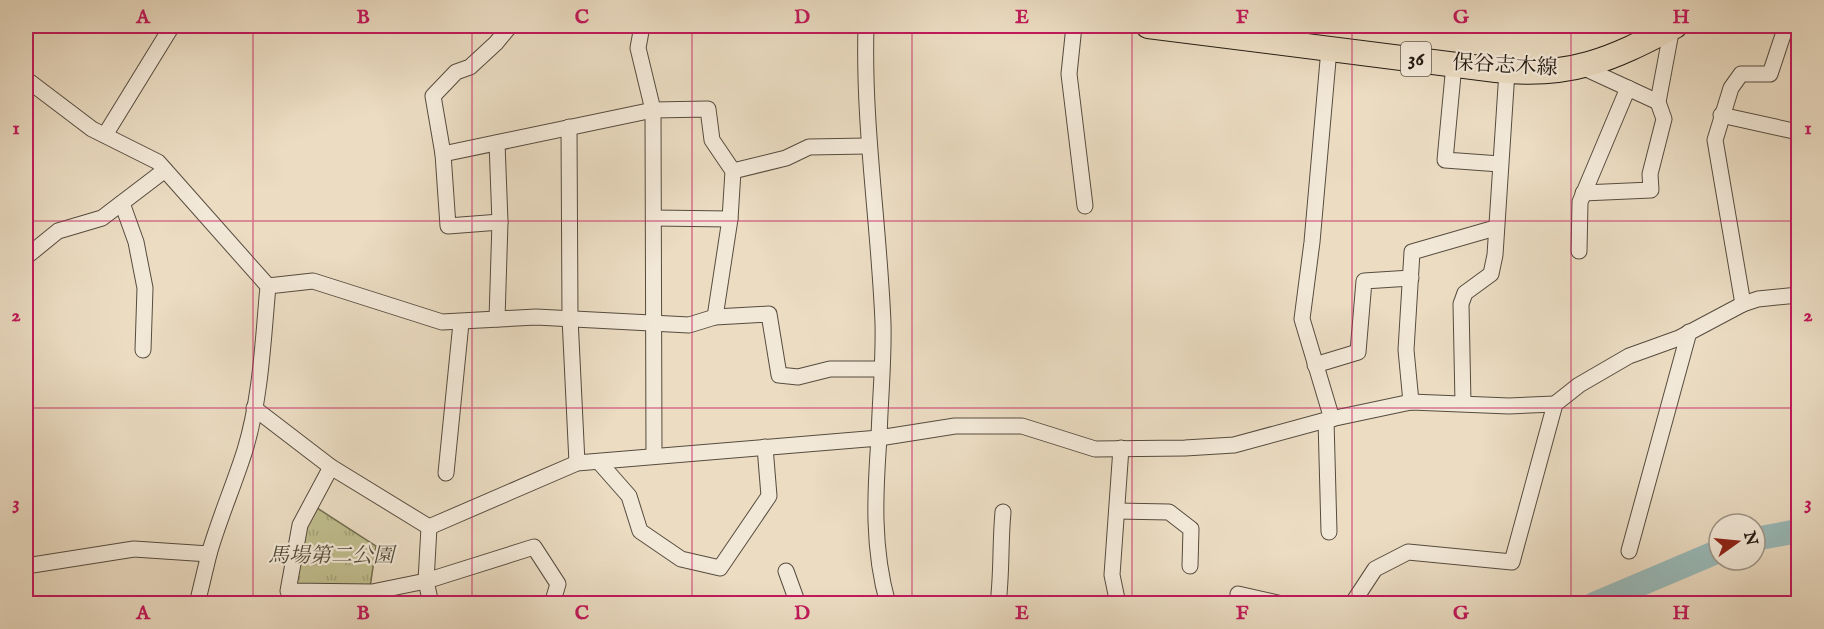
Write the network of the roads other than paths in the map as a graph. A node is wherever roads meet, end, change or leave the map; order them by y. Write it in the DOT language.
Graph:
graph roads {
  1 [pos="172,26"];
  2 [pos="510,26"];
  3 [pos="642,26"];
  4 [pos="866,26"];
  5 [pos="1074,26"];
  6 [pos="1148,26"];
  7 [pos="1673,26"];
  8 [pos="1786,26"];
  9 [pos="1329,49"];
  10 [pos="1454,64"];
  11 [pos="1582,67"];
  12 [pos="1507,71"];
  13 [pos="26,79"];
  14 [pos="1628,88"];
  15 [pos="1658,102"];
  16 [pos="653,110"];
  17 [pos="1721,116"];
  18 [pos="569,127"];
  19 [pos="1798,132"];
  20 [pos="105,135"];
  21 [pos="497,143"];
  22 [pos="867,146"];
  23 [pos="443,154"];
  24 [pos="1500,164"];
  25 [pos="165,170"];
  26 [pos="733,171"];
  27 [pos="1583,193"];
  28 [pos="122,203"];
  29 [pos="1085,206"];
  30 [pos="654,218"];
  31 [pos="730,219"];
  32 [pos="500,222"];
  33 [pos="1496,228"];
  34 [pos="1579,251"];
  35 [pos="26,257"];
  36 [pos="1411,278"];
  37 [pos="268,286"];
  38 [pos="1798,295"];
  39 [pos="1743,304"];
  40 [pos="715,317"];
  41 [pos="570,318"];
  42 [pos="497,319"];
  43 [pos="461,323"];
  44 [pos="652,324"];
  45 [pos="1689,332"];
  46 [pos="143,350"];
  47 [pos="1315,365"];
  48 [pos="881,369"];
  49 [pos="1411,402"];
  50 [pos="1463,403"];
  51 [pos="1555,404"];
  52 [pos="254,408"];
  53 [pos="1329,419"];
  54 [pos="879,438"];
  55 [pos="765,447"];
  56 [pos="1120,448"];
  57 [pos="654,454"];
  58 [pos="598,462"];
  59 [pos="577,463"];
  60 [pos="331,467"];
  61 [pos="446,473"];
  62 [pos="1117,511"];
  63 [pos="1003,512"];
  64 [pos="429,526"];
  65 [pos="1329,532"];
  66 [pos="1629,551"];
  67 [pos="209,554"];
  68 [pos="26,566"];
  69 [pos="1190,566"];
  70 [pos="786,571"];
  71 [pos="426,581"];
  72 [pos="1238,594"];
  73 [pos="196,603"];
  74 [pos="431,603"];
  75 [pos="552,603"];
  76 [pos="798,603"];
  77 [pos="888,603"];
  78 [pos="998,603"];
  79 [pos="1118,603"];
  80 [pos="1282,603"];
  81 [pos="1352,603"];
  1 -- 20 [label="street"];
  2 -- 23 [label="street"];
  3 -- 16 [label="street"];
  4 -- 22 [label="street"];
  5 -- 29 [label="street"];
  6 -- 9 [label="main road, 保谷志木線 / 36"];
  7 -- 11 [label="main road, 保谷志木線 / 36"];
  7 -- 15 [label="street"];
  8 -- 17 [label="street"];
  9 -- 10 [label="main road, 保谷志木線 / 36"];
  9 -- 47 [label="street"];
  10 -- 12 [label="main road, 保谷志木線 / 36"];
  10 -- 24 [label="street"];
  11 -- 12 [label="main road, 保谷志木線 / 36"];
  11 -- 14 [label="street"];
  12 -- 24 [label="street"];
  13 -- 20 [label="street"];
  14 -- 15 [label="street"];
  14 -- 27 [label="street"];
  15 -- 27 [label="street"];
  16 -- 18 [label="street"];
  16 -- 26 [label="street"];
  16 -- 30 [label="street"];
  17 -- 19 [label="street"];
  17 -- 39 [label="street"];
  18 -- 21 [label="street"];
  18 -- 41 [label="street"];
  20 -- 25 [label="street"];
  21 -- 23 [label="street"];
  21 -- 32 [label="street"];
  22 -- 26 [label="street"];
  22 -- 48 [label="street"];
  23 -- 32 [label="street"];
  24 -- 33 [label="street"];
  25 -- 28 [label="street"];
  25 -- 37 [label="street"];
  26 -- 31 [label="street"];
  27 -- 34 [label="street"];
  28 -- 35 [label="street"];
  28 -- 46 [label="street"];
  30 -- 31 [label="street"];
  30 -- 44 [label="street"];
  31 -- 40 [label="street"];
  32 -- 42 [label="street"];
  33 -- 36 [label="street"];
  33 -- 50 [label="street"];
  36 -- 47 [label="street"];
  36 -- 49 [label="street"];
  37 -- 43 [label="street"];
  37 -- 52 [label="street"];
  38 -- 39 [label="street"];
  39 -- 45 [label="street"];
  40 -- 44 [label="street"];
  40 -- 48 [label="street"];
  41 -- 42 [label="street"];
  41 -- 44 [label="street"];
  41 -- 59 [label="street"];
  42 -- 43 [label="street"];
  43 -- 61 [label="street"];
  44 -- 57 [label="street"];
  45 -- 51 [label="street"];
  45 -- 66 [label="street"];
  47 -- 53 [label="street"];
  48 -- 54 [label="street"];
  49 -- 50 [label="street"];
  49 -- 53 [label="street"];
  50 -- 51 [label="street"];
  51 -- 81 [label="street"];
  52 -- 60 [label="street"];
  52 -- 67 [label="street"];
  53 -- 56 [label="street"];
  53 -- 65 [label="street"];
  54 -- 55 [label="street"];
  54 -- 56 [label="street"];
  54 -- 77 [label="street"];
  55 -- 57 [label="street"];
  55 -- 58 [label="street"];
  56 -- 62 [label="street"];
  57 -- 58 [label="street"];
  58 -- 59 [label="street"];
  59 -- 64 [label="street"];
  60 -- 64 [label="street"];
  60 -- 71 [label="street"];
  62 -- 69 [label="street"];
  62 -- 79 [label="street"];
  63 -- 78 [label="street"];
  64 -- 71 [label="street"];
  67 -- 68 [label="street"];
  67 -- 73 [label="street"];
  70 -- 76 [label="street"];
  71 -- 74 [label="street"];
  71 -- 75 [label="street"];
  72 -- 80 [label="street"];
}
